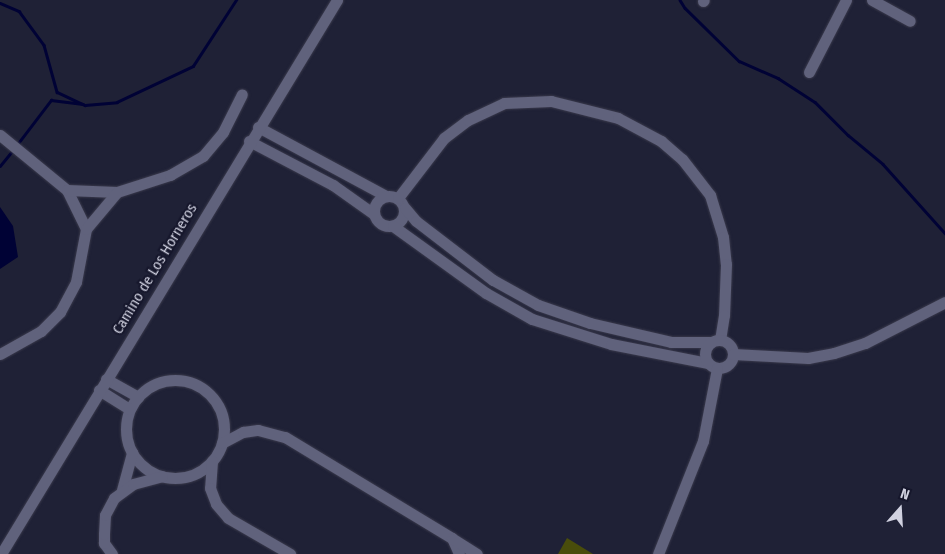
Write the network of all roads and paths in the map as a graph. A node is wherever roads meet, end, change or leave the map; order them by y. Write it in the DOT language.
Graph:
graph roads {
  1 [pos="337,0"];
  2 [pos="846,0"];
  3 [pos="872,0"];
  4 [pos="910,21"];
  5 [pos="809,72"];
  6 [pos="242,94"];
  7 [pos="258,127"];
  8 [pos="0,135"];
  9 [pos="249,141"];
  10 [pos="68,190"];
  11 [pos="117,192"];
  12 [pos="396,201"];
  13 [pos="374,214"];
  14 [pos="393,226"];
  15 [pos="86,229"];
  16 [pos="493,280"];
  17 [pos="486,292"];
  18 [pos="945,302"];
  19 [pos="590,324"];
  20 [pos="586,337"];
  21 [pos="716,340"];
  22 [pos="0,354"];
  23 [pos="734,354"];
  24 [pos="713,365"];
  25 [pos="106,379"];
  26 [pos="99,390"];
  27 [pos="138,397"];
  28 [pos="130,409"];
  29 [pos="224,422"];
  30 [pos="243,432"];
  31 [pos="222,443"];
  32 [pos="132,452"];
  33 [pos="212,461"];
  34 [pos="162,476"];
  35 [pos="190,476"];
  36 [pos="210,488"];
  37 [pos="122,490"];
  38 [pos="452,538"];
  39 [pos="104,542"];
  40 [pos="0,554"];
  41 [pos="100,554"];
  42 [pos="112,554"];
  43 [pos="290,554"];
  44 [pos="460,554"];
  45 [pos="477,554"];
  46 [pos="658,554"];
  1 -- 7 [label="street, Camino de Los Horneros"];
  2 -- 5 [label="street"];
  3 -- 4 [label="street"];
  6 -- 11 [label="street"];
  7 -- 9 [label="street, Camino de Los Horneros"];
  7 -- 12 [label="street"];
  8 -- 10 [label="street"];
  9 -- 13 [label="street"];
  9 -- 25 [label="street, Camino de Los Horneros"];
  10 -- 11 [label="street"];
  10 -- 15 [label="street"];
  11 -- 15 [label="street"];
  12 -- 13 [label="street"];
  12 -- 14 [label="street"];
  12 -- 16 [label="street"];
  12 -- 21 [label="street"];
  13 -- 14 [label="street"];
  14 -- 17 [label="street"];
  15 -- 22 [label="street"];
  16 -- 17 [label="street"];
  16 -- 19 [label="street"];
  17 -- 20 [label="street"];
  18 -- 23 [label="street"];
  19 -- 20 [label="street"];
  19 -- 21 [label="street"];
  20 -- 24 [label="street"];
  21 -- 23 [label="street"];
  21 -- 24 [label="street"];
  23 -- 24 [label="street"];
  24 -- 46 [label="street"];
  25 -- 26 [label="street, Camino de Los Horneros"];
  25 -- 27 [label="street"];
  26 -- 28 [label="street"];
  26 -- 40 [label="street, Camino de Los Horneros"];
  27 -- 28 [label="street"];
  27 -- 29 [label="street"];
  28 -- 32 [label="street"];
  29 -- 30 [label="street"];
  29 -- 31 [label="street"];
  30 -- 31 [label="street"];
  30 -- 38 [label="street"];
  31 -- 33 [label="street"];
  32 -- 34 [label="street"];
  32 -- 37 [label="street"];
  33 -- 35 [label="street"];
  33 -- 36 [label="street"];
  34 -- 35 [label="street"];
  34 -- 37 [label="street"];
  35 -- 36 [label="street"];
  36 -- 43 [label="street"];
  37 -- 39 [label="street"];
  38 -- 44 [label="street"];
  38 -- 45 [label="street"];
  39 -- 41 [label="street"];
  39 -- 42 [label="street"];
}
